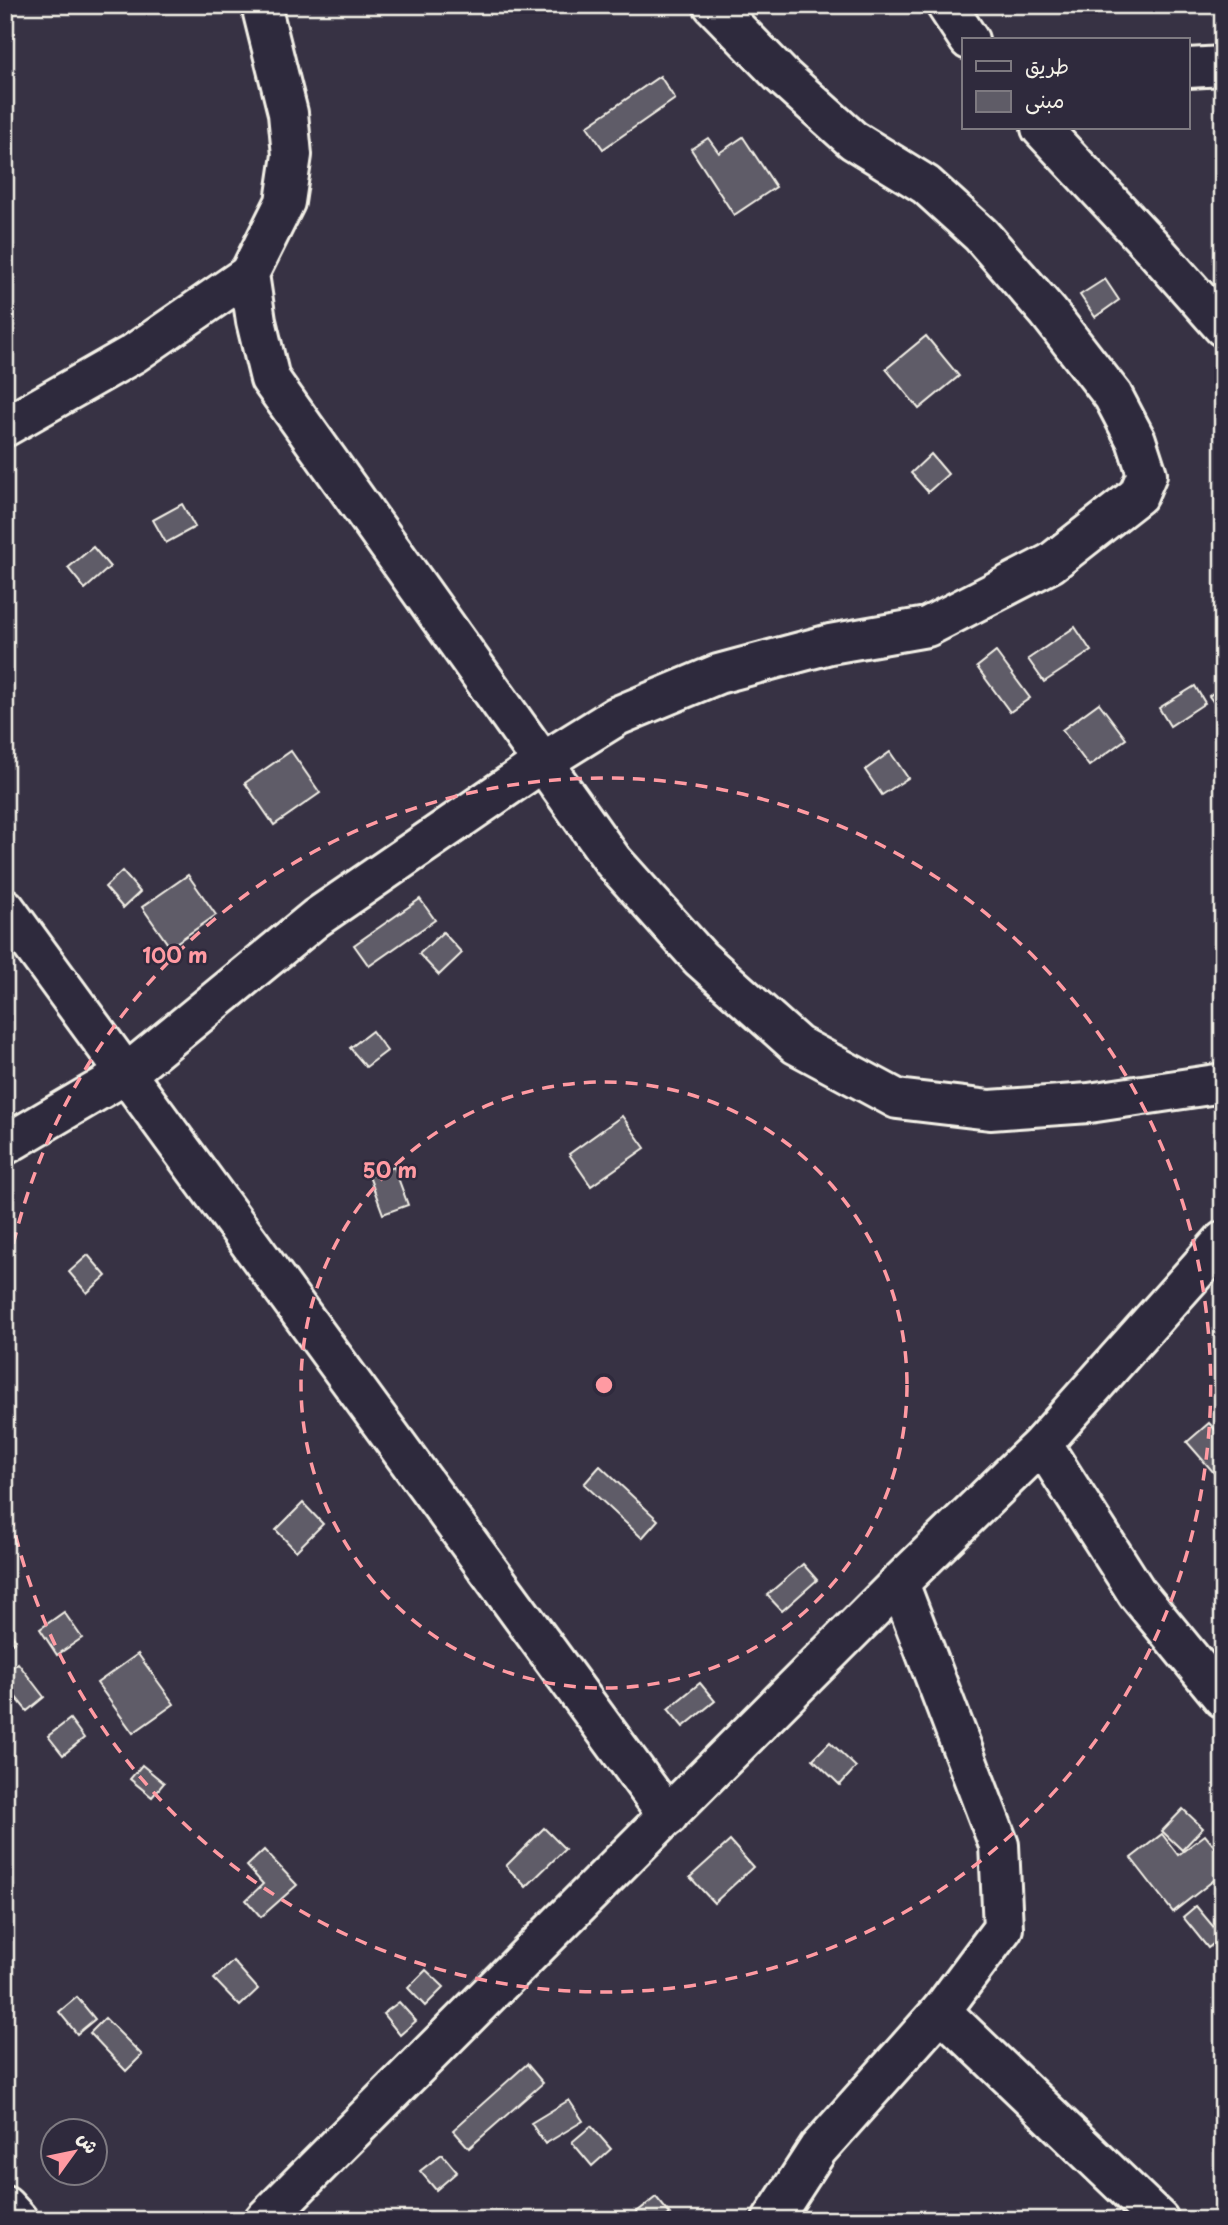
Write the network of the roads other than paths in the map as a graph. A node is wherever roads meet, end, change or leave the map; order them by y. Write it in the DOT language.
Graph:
graph roads {
  1 [pos="261,5"];
  2 [pos="713,5"];
  3 [pos="946,5"];
  4 [pos="968,38"];
  5 [pos="1223,66"];
  6 [pos="1190,68"];
  7 [pos="1043,130"];
  8 [pos="250,274"];
  9 [pos="1223,327"];
  10 [pos="5,427"];
  11 [pos="543,762"];
  12 [pos="5,908"];
  13 [pos="127,1074"];
  14 [pos="1223,1083"];
  15 [pos="5,1145"];
  16 [pos="1223,1241"];
  17 [pos="1042,1444"];
  18 [pos="899,1583"];
  19 [pos="1223,1698"];
  20 [pos="668,1816"];
  21 [pos="941,2011"];
  22 [pos="5,2206"];
  23 [pos="18,2220"];
  24 [pos="264,2220"];
  25 [pos="772,2220"];
  26 [pos="1159,2220"];
  1 -- 8 [label="street"];
  2 -- 11 [label="street"];
  3 -- 4 [label="street"];
  5 -- 6 [label="street"];
  7 -- 9 [label="street"];
  8 -- 10 [label="street"];
  8 -- 11 [label="street"];
  11 -- 13 [label="street"];
  11 -- 14 [label="street"];
  12 -- 13 [label="street"];
  13 -- 15 [label="street"];
  13 -- 20 [label="street"];
  16 -- 17 [label="street"];
  17 -- 18 [label="street"];
  17 -- 19 [label="street"];
  18 -- 20 [label="street"];
  18 -- 21 [label="street"];
  20 -- 24 [label="street"];
  21 -- 25 [label="street"];
  21 -- 26 [label="street"];
  22 -- 23 [label="street"];
}
